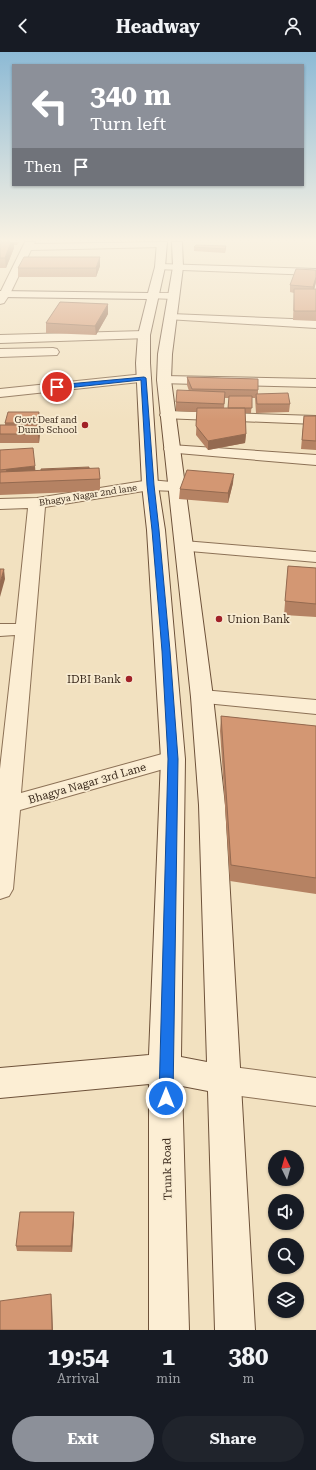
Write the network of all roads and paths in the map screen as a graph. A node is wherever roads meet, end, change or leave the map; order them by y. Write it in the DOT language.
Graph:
graph roads {
  1 [pos="134,302"];
  2 [pos="166,303"];
  3 [pos="316,324"];
  4 [pos="0,339"];
  5 [pos="138,345"];
  6 [pos="64,352"];
  7 [pos="0,354"];
  8 [pos="154,379"];
  9 [pos="316,383"];
  10 [pos="0,393"];
  11 [pos="167,415"];
  12 [pos="316,420"];
  13 [pos="171,449"];
  14 [pos="316,460"];
  15 [pos="150,485"];
  16 [pos="176,486"];
  17 [pos="37,503"];
  18 [pos="0,504"];
  19 [pos="184,546"];
  20 [pos="316,558"];
  21 [pos="24,629"];
  22 [pos="0,630"];
  23 [pos="202,697"];
  24 [pos="316,707"];
  25 [pos="173,759"];
  26 [pos="4,805"];
  27 [pos="0,888"];
  28 [pos="166,1068"];
  29 [pos="225,1080"];
  30 [pos="0,1083"];
  31 [pos="316,1092"];
  32 [pos="169,1330"];
  33 [pos="235,1330"];
  1 -- 2 [label="main road"];
  2 -- 3 [label="street"];
  2 -- 5 [label="main road, Trunk Road"];
  2 -- 8 [label="main road"];
  4 -- 5 [label="street"];
  5 -- 8 [label="main road, Trunk Road"];
  6 -- 7 [label="street"];
  8 -- 9 [label="street"];
  8 -- 10 [label="street"];
  8 -- 11 [label="main road"];
  8 -- 15 [label="main road, Trunk Road"];
  11 -- 12 [label="street"];
  11 -- 13 [label="main road"];
  13 -- 14 [label="street"];
  13 -- 16 [label="main road"];
  15 -- 16 [label="street, Bhagya Nagar 2nd lane"];
  15 -- 17 [label="street, Bhagya Nagar 2nd lane"];
  15 -- 25 [label="main road, Trunk Road"];
  16 -- 19 [label="main road"];
  17 -- 18 [label="street, Bhagya Nagar 2nd lane"];
  17 -- 21 [label="street"];
  19 -- 20 [label="street"];
  19 -- 23 [label="main road"];
  21 -- 22 [label="street"];
  21 -- 26 [label="street"];
  23 -- 24 [label="street"];
  23 -- 29 [label="main road"];
  25 -- 26 [label="street, Bhagya Nagar 3rd Lane"];
  25 -- 28 [label="main road, Trunk Road"];
  26 -- 27 [label="street"];
  28 -- 29 [label="main road"];
  28 -- 30 [label="main road"];
  28 -- 32 [label="main road, Trunk Road"];
  29 -- 31 [label="street"];
  29 -- 33 [label="main road"];
}
